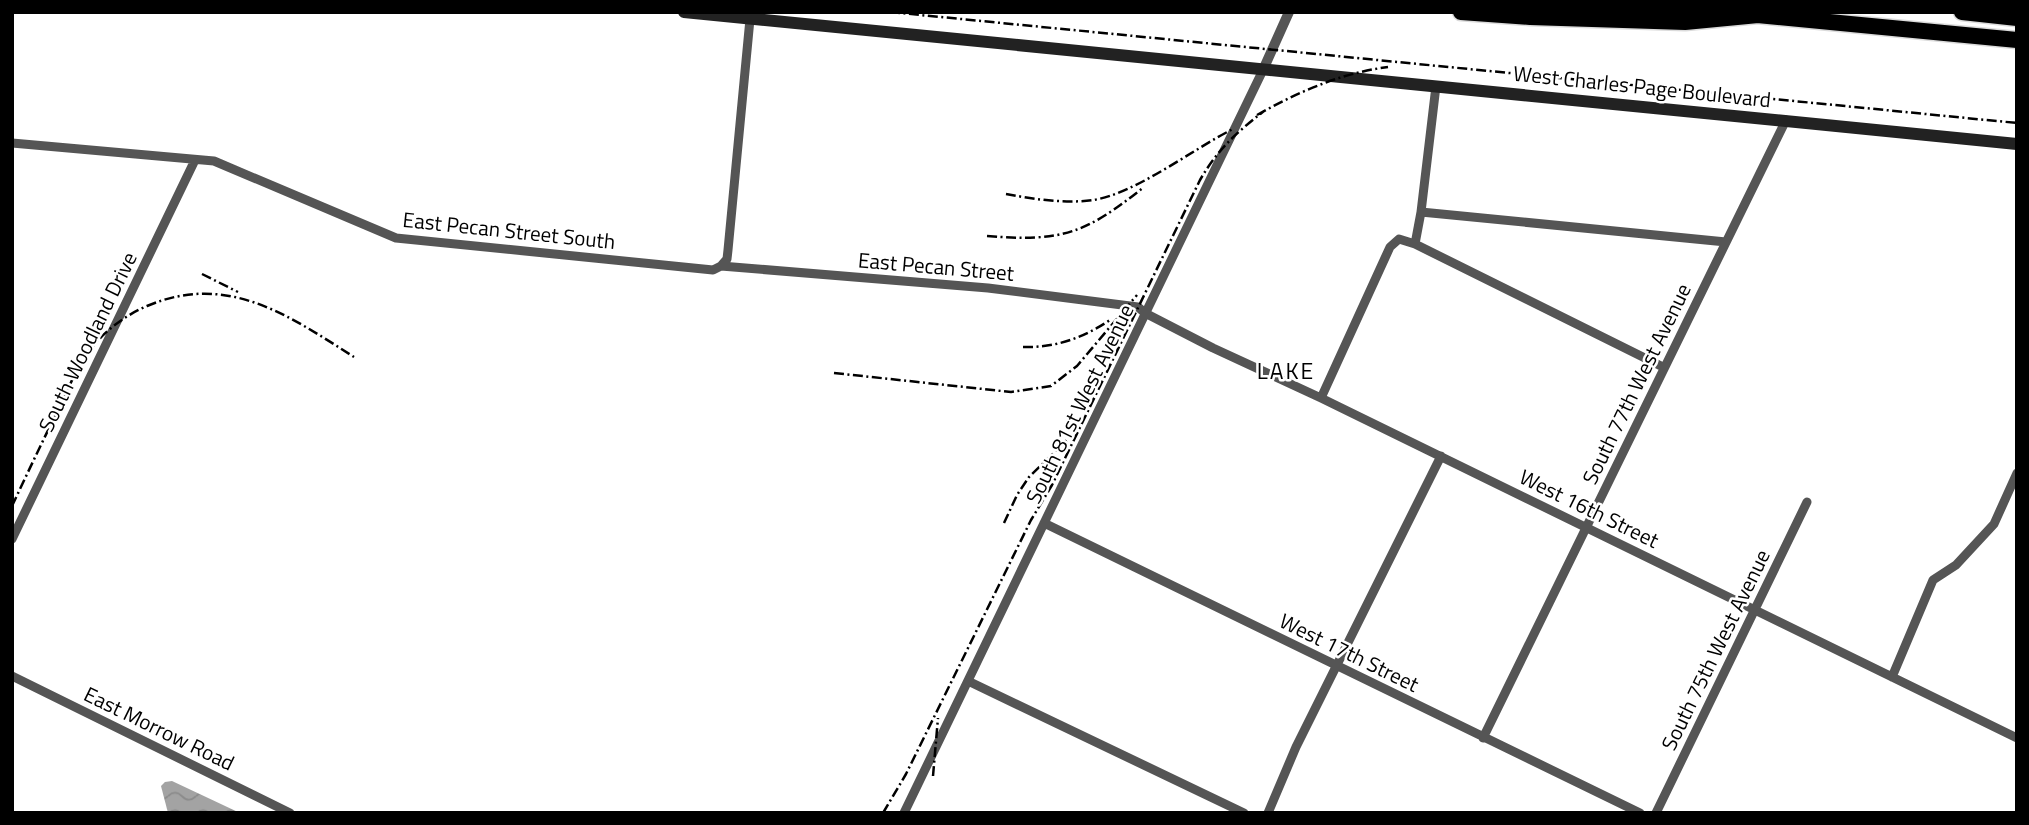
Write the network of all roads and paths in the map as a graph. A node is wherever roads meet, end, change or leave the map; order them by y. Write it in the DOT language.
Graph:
graph roads {
  1 [pos="684,12"];
  2 [pos="1289,12"];
  3 [pos="1461,12"];
  4 [pos="1733,12"];
  5 [pos="1962,12"];
  6 [pos="1758,15"];
  7 [pos="2017,18"];
  8 [pos="750,19"];
  9 [pos="2017,40"];
  10 [pos="1263,70"];
  11 [pos="1436,86"];
  12 [pos="1786,120"];
  13 [pos="12,142"];
  14 [pos="2017,144"];
  15 [pos="195,160"];
  16 [pos="1421,212"];
  17 [pos="1726,242"];
  18 [pos="1415,244"];
  19 [pos="721,266"];
  20 [pos="1145,313"];
  21 [pos="1663,367"];
  22 [pos="1321,398"];
  23 [pos="1441,456"];
  24 [pos="2017,473"];
  25 [pos="1807,502"];
  26 [pos="1044,523"];
  27 [pos="1587,528"];
  28 [pos="12,539"];
  29 [pos="1755,609"];
  30 [pos="1337,667"];
  31 [pos="12,676"];
  32 [pos="1892,677"];
  33 [pos="968,681"];
  34 [pos="1483,738"];
  35 [pos="2017,738"];
  36 [pos="290,813"];
  37 [pos="904,813"];
  38 [pos="1244,813"];
  39 [pos="1268,813"];
  40 [pos="1640,813"];
  41 [pos="1656,813"];
  1 -- 8 [label="main road, West Charles Page Boulevard"];
  2 -- 10 [label="street, South 81st West Avenue"];
  3 -- 6 [label="highway"];
  4 -- 6 [label="highway"];
  5 -- 7 [label="highway"];
  6 -- 9 [label="highway"];
  8 -- 10 [label="main road, West Charles Page Boulevard"];
  8 -- 19 [label="street"];
  10 -- 11 [label="main road, West Charles Page Boulevard"];
  10 -- 20 [label="street, South 81st West Avenue"];
  11 -- 12 [label="main road, West Charles Page Boulevard"];
  11 -- 16 [label="street"];
  12 -- 14 [label="main road, West Charles Page Boulevard"];
  12 -- 17 [label="street, South 77th West Avenue"];
  13 -- 15 [label="street, East Pecan Street South"];
  15 -- 19 [label="street, East Pecan Street South"];
  15 -- 28 [label="street, South Woodland Drive"];
  16 -- 17 [label="street"];
  16 -- 18 [label="street"];
  17 -- 21 [label="street, South 77th West Avenue"];
  18 -- 21 [label="street"];
  18 -- 22 [label="street"];
  19 -- 20 [label="street, East Pecan Street"];
  20 -- 22 [label="street, West 16th Street"];
  20 -- 26 [label="street, South 81st West Avenue"];
  21 -- 27 [label="street, South 77th West Avenue"];
  22 -- 23 [label="street, West 16th Street"];
  23 -- 27 [label="street, West 16th Street"];
  23 -- 30 [label="street"];
  24 -- 32 [label="street"];
  25 -- 29 [label="street, South 75th West Avenue"];
  26 -- 30 [label="street, West 17th Street"];
  26 -- 33 [label="street, South 81st West Avenue"];
  27 -- 29 [label="street, West 16th Street"];
  27 -- 34 [label="street, South 77th West Avenue"];
  29 -- 32 [label="street, West 16th Street"];
  29 -- 41 [label="street, South 75th West Avenue"];
  30 -- 34 [label="street, West 17th Street"];
  30 -- 39 [label="street"];
  31 -- 36 [label="street, East Morrow Road"];
  32 -- 35 [label="street, West 16th Street"];
  33 -- 37 [label="street, South 81st West Avenue"];
  33 -- 38 [label="street"];
  34 -- 40 [label="street, West 17th Street"];
}
